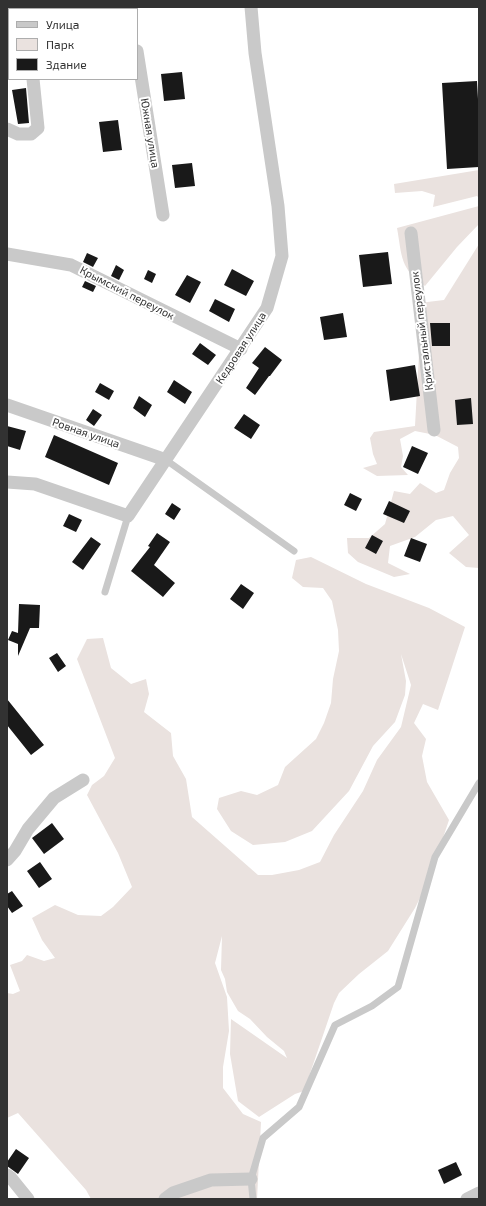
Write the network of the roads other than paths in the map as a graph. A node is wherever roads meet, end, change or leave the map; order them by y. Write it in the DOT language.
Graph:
graph roads {
  1 [pos="251,7"];
  2 [pos="138,57"];
  3 [pos="33,80"];
  4 [pos="7,129"];
  5 [pos="163,215"];
  6 [pos="410,233"];
  7 [pos="7,254"];
  8 [pos="241,349"];
  9 [pos="7,405"];
  10 [pos="434,430"];
  11 [pos="166,460"];
  12 [pos="7,482"];
  13 [pos="128,516"];
  14 [pos="294,551"];
  15 [pos="105,592"];
  16 [pos="83,780"];
  17 [pos="479,783"];
  18 [pos="7,860"];
  19 [pos="7,1176"];
  20 [pos="251,1179"];
  21 [pos="479,1193"];
  22 [pos="28,1199"];
  23 [pos="165,1199"];
  24 [pos="253,1199"];
  25 [pos="467,1199"];
  1 -- 8 [label="street, Кедровая улица"];
  2 -- 5 [label="street, Южная улица"];
  3 -- 4 [label="street"];
  6 -- 10 [label="street, Кристальный переулок"];
  7 -- 8 [label="street, Крымский переулок"];
  8 -- 11 [label="street, Кедровая улица"];
  9 -- 11 [label="street, Ровная улица"];
  11 -- 13 [label="street, Кедровая улица"];
  11 -- 14 [label="lane"];
  12 -- 13 [label="street"];
  13 -- 15 [label="lane"];
  16 -- 18 [label="street"];
  17 -- 20 [label="lane"];
  19 -- 22 [label="street"];
  20 -- 23 [label="street"];
  20 -- 24 [label="lane"];
  21 -- 25 [label="street"];
}
